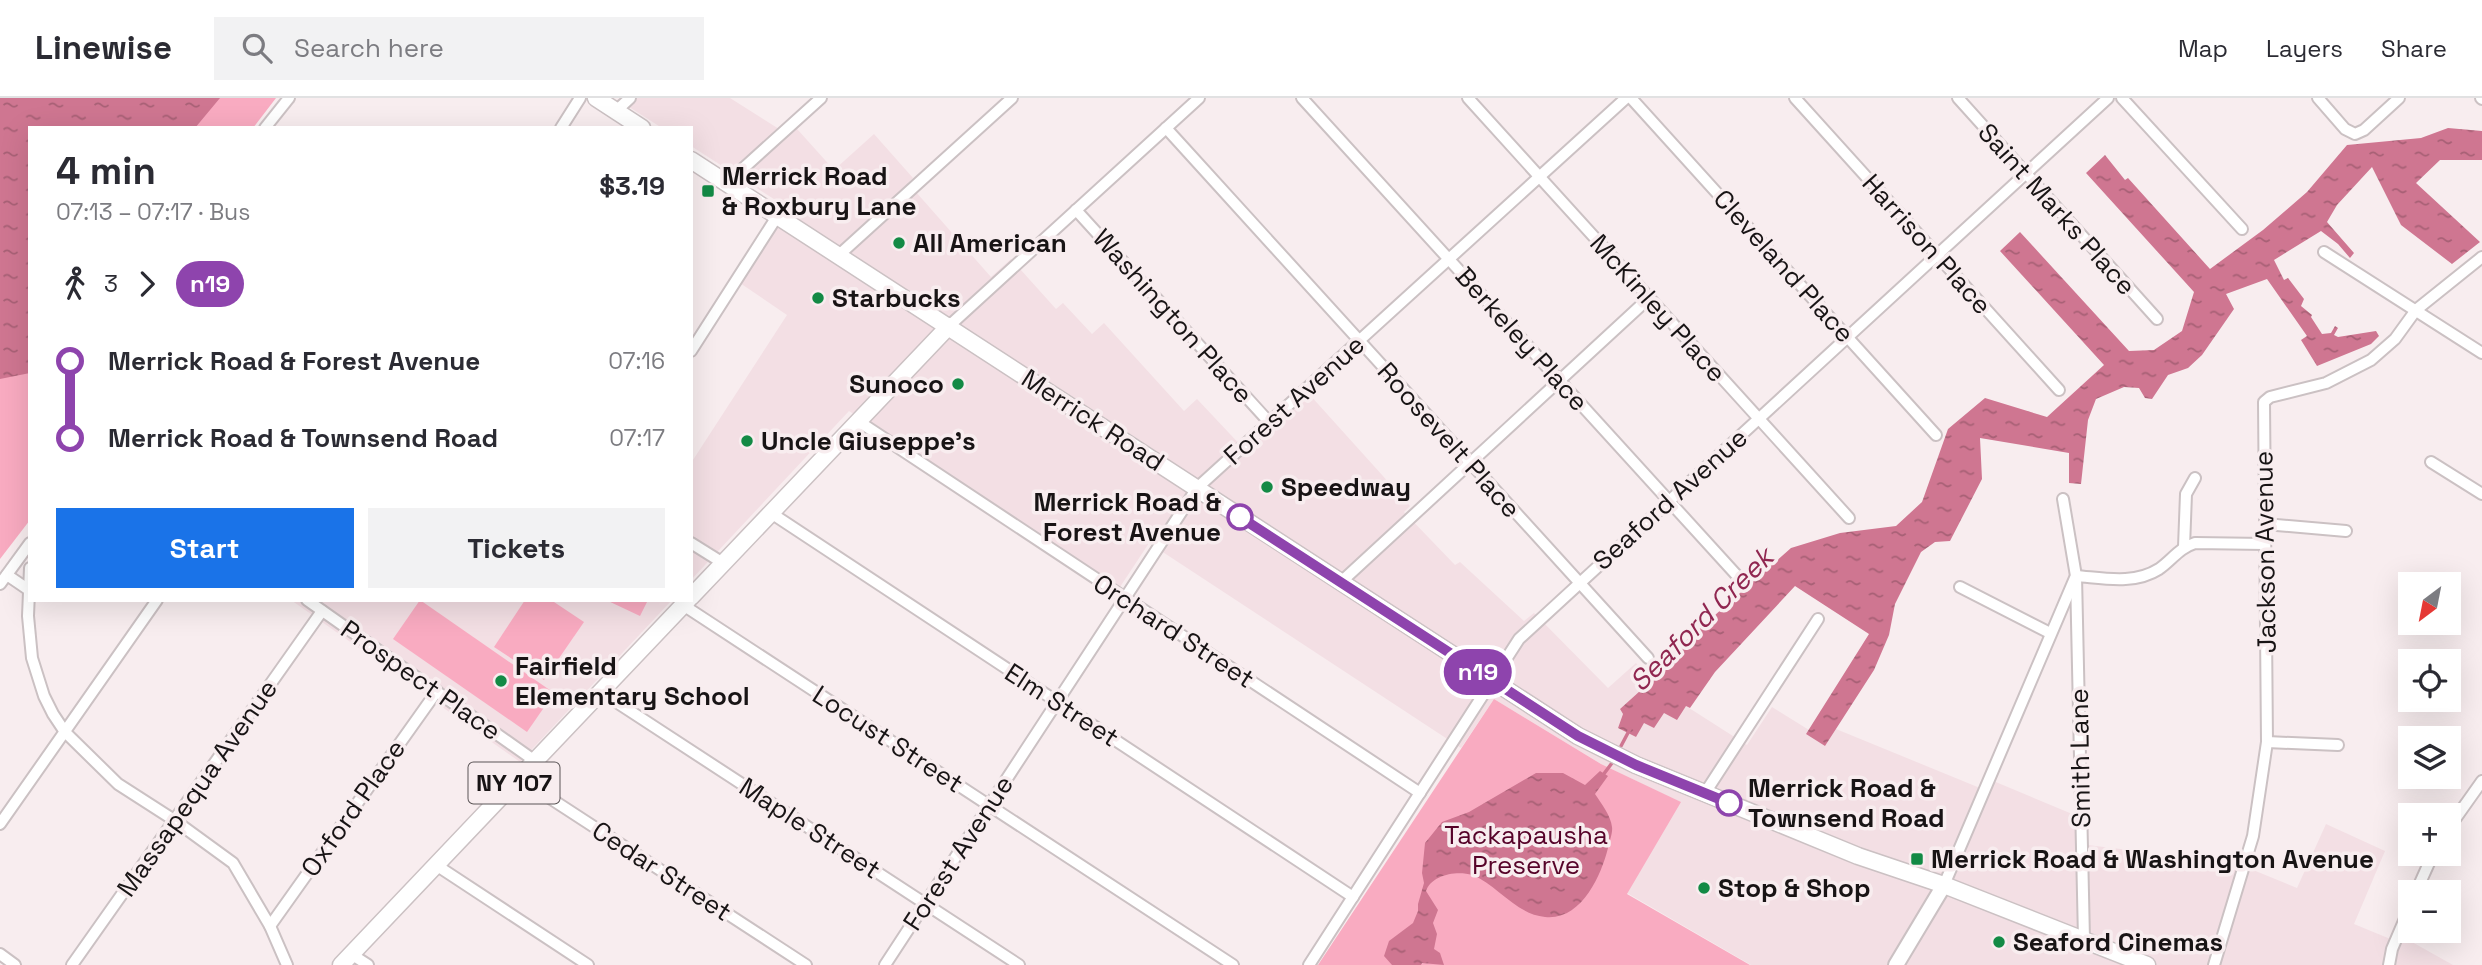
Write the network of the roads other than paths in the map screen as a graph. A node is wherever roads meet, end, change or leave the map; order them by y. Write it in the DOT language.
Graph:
graph roads {
  1 [pos="289,98"];
  2 [pos="580,98"];
  3 [pos="596,98"];
  4 [pos="630,98"];
  5 [pos="821,98"];
  6 [pos="1012,98"];
  7 [pos="1199,98"];
  8 [pos="1303,98"];
  9 [pos="1468,98"];
  10 [pos="1629,98"];
  11 [pos="1795,98"];
  12 [pos="1958,98"];
  13 [pos="2108,98"];
  14 [pos="2122,98"];
  15 [pos="2318,98"];
  16 [pos="2399,98"];
  17 [pos="616,111"];
  18 [pos="267,126"];
  19 [pos="562,126"];
  20 [pos="639,126"];
  21 [pos="1166,128"];
  22 [pos="693,161"];
  23 [pos="2025,173"];
  24 [pos="1539,177"];
  25 [pos="727,183"];
  26 [pos="1076,210"];
  27 [pos="778,215"];
  28 [pos="2242,229"];
  29 [pos="2325,252"];
  30 [pos="839,255"];
  31 [pos="1936,255"];
  32 [pos="2482,257"];
  33 [pos="1449,259"];
  34 [pos="1649,298"];
  35 [pos="2416,310"];
  36 [pos="2157,319"];
  37 [pos="949,326"];
  38 [pos="1847,336"];
  39 [pos="1359,341"];
  40 [pos="693,348"];
  41 [pos="2482,353"];
  42 [pos="1558,380"];
  43 [pos="2059,390"];
  44 [pos="1758,418"];
  45 [pos="858,421"];
  46 [pos="1269,422"];
  47 [pos="1936,435"];
  48 [pos="1469,461"];
  49 [pos="2431,462"];
  50 [pos="2195,478"];
  51 [pos="1196,488"];
  52 [pos="2482,494"];
  53 [pos="2063,499"];
  54 [pos="1668,500"];
  55 [pos="771,513"];
  56 [pos="1849,518"];
  57 [pos="2265,524"];
  58 [pos="2346,531"];
  59 [pos="693,543"];
  60 [pos="2265,544"];
  61 [pos="28,546"];
  62 [pos="2184,547"];
  63 [pos="723,563"];
  64 [pos="2076,576"];
  65 [pos="3,579"];
  66 [pos="1741,580"];
  67 [pos="1341,582"];
  68 [pos="1579,582"];
  69 [pos="1961,587"];
  70 [pos="28,590"];
  71 [pos="693,595"];
  72 [pos="1124,598"];
  73 [pos="29,602"];
  74 [pos="156,602"];
  75 [pos="310,602"];
  76 [pos="686,602"];
  77 [pos="688,602"];
  78 [pos="322,611"];
  79 [pos="1818,619"];
  80 [pos="2050,633"];
  81 [pos="1648,658"];
  82 [pos="1492,681"];
  83 [pos="437,691"];
  84 [pos="601,692"];
  85 [pos="1057,702"];
  86 [pos="65,732"];
  87 [pos="2267,741"];
  88 [pos="2337,745"];
  89 [pos="535,761"];
  90 [pos="519,778"];
  91 [pos="2482,781"];
  92 [pos="1420,793"];
  93 [pos="1705,793"];
  94 [pos="989,806"];
  95 [pos="2461,811"];
  96 [pos="174,820"];
  97 [pos="0,824"];
  98 [pos="436,865"];
  99 [pos="1944,885"];
  100 [pos="1353,897"];
  101 [pos="925,903"];
  102 [pos="270,926"];
  103 [pos="2398,935"];
  104 [pos="2084,940"];
  105 [pos="0,954"];
  106 [pos="346,960"];
  107 [pos="15,965"];
  108 [pos="72,965"];
  109 [pos="287,965"];
  110 [pos="368,965"];
  111 [pos="589,965"];
  112 [pos="806,965"];
  113 [pos="885,965"];
  114 [pos="1019,965"];
  115 [pos="1233,965"];
  116 [pos="1309,965"];
  117 [pos="1896,965"];
  118 [pos="2147,965"];
  119 [pos="2214,965"];
  120 [pos="2389,965"];
  1 -- 18 [label="street"];
  2 -- 19 [label="street"];
  3 -- 17 [label="main road"];
  4 -- 17 [label="street"];
  5 -- 25 [label="street"];
  6 -- 30 [label="street"];
  7 -- 21 [label="street"];
  8 -- 33 [label="street, Berkeley Place"];
  9 -- 24 [label="street, McKinley Place"];
  10 -- 24 [label="street, Forest Avenue"];
  10 -- 38 [label="street, Cleveland Place"];
  11 -- 31 [label="street, Harrison Place"];
  12 -- 23 [label="street, Saint Marks Place"];
  13 -- 23 [label="street, Seaford Avenue"];
  14 -- 28 [label="street"];
  15 -- 16 [label="street"];
  17 -- 20 [label="main road"];
  21 -- 26 [label="street"];
  21 -- 39 [label="street, Roosevelt Place"];
  22 -- 25 [label="main road, Merrick Road"];
  23 -- 31 [label="street, Seaford Avenue"];
  23 -- 36 [label="street, Saint Marks Place"];
  24 -- 33 [label="street, Forest Avenue"];
  24 -- 34 [label="street, McKinley Place"];
  25 -- 27 [label="main road, Merrick Road"];
  26 -- 37 [label="street"];
  26 -- 46 [label="street, Washington Place"];
  27 -- 30 [label="main road, Merrick Road"];
  27 -- 40 [label="street"];
  29 -- 35 [label="street"];
  30 -- 37 [label="main road, Merrick Road"];
  31 -- 38 [label="street, Seaford Avenue"];
  31 -- 43 [label="street, Harrison Place"];
  32 -- 35 [label="street, Jackson Avenue"];
  33 -- 39 [label="street, Forest Avenue"];
  33 -- 42 [label="street, Berkeley Place"];
  34 -- 42 [label="street"];
  34 -- 44 [label="street, McKinley Place"];
  35 -- 41 [label="street"];
  35 -- 57 [label="street, Jackson Avenue"];
  37 -- 45 [label="main road, NY 107"];
  37 -- 51 [label="main road, Merrick Road"];
  38 -- 44 [label="street, Seaford Avenue"];
  38 -- 47 [label="street, Cleveland Place"];
  39 -- 46 [label="street, Forest Avenue"];
  39 -- 48 [label="street, Roosevelt Place"];
  42 -- 48 [label="street"];
  42 -- 54 [label="street, Berkeley Place"];
  44 -- 54 [label="street, Seaford Avenue"];
  44 -- 56 [label="street, McKinley Place"];
  45 -- 55 [label="main road, NY 107"];
  45 -- 72 [label="street, Orchard Street"];
  46 -- 51 [label="street, Forest Avenue"];
  48 -- 67 [label="street"];
  48 -- 68 [label="street, Roosevelt Place"];
  49 -- 52 [label="street"];
  50 -- 62 [label="street"];
  51 -- 67 [label="main road, Merrick Road"];
  51 -- 72 [label="street, Forest Avenue"];
  53 -- 64 [label="street, Smith Lane"];
  54 -- 66 [label="street, Berkeley Place"];
  54 -- 68 [label="street, Seaford Avenue"];
  55 -- 63 [label="main road, NY 107"];
  55 -- 85 [label="street, Elm Street"];
  57 -- 58 [label="street"];
  57 -- 60 [label="street, Jackson Avenue"];
  59 -- 63 [label="street"];
  60 -- 62 [label="street"];
  60 -- 87 [label="street, Jackson Avenue"];
  61 -- 65 [label="street"];
  62 -- 64 [label="street"];
  63 -- 71 [label="main road, NY 107"];
  64 -- 80 [label="street"];
  64 -- 104 [label="street, Smith Lane"];
  65 -- 70 [label="street"];
  67 -- 82 [label="main road, Merrick Road"];
  68 -- 81 [label="street, Roosevelt Place"];
  68 -- 82 [label="street, Seaford Avenue"];
  69 -- 80 [label="street"];
  72 -- 85 [label="street, Forest Avenue"];
  72 -- 92 [label="street, Orchard Street"];
  73 -- 86 [label="street"];
  74 -- 86 [label="street"];
  75 -- 78 [label="street, Prospect Place"];
  76 -- 84 [label="main road, NY 107"];
  77 -- 94 [label="street, Locust Street"];
  78 -- 83 [label="street, Prospect Place"];
  78 -- 96 [label="street, Massapequa Avenue"];
  79 -- 93 [label="street"];
  80 -- 99 [label="street"];
  82 -- 92 [label="street, Seaford Avenue"];
  82 -- 93 [label="main road, Merrick Road"];
  83 -- 89 [label="street, Prospect Place"];
  83 -- 102 [label="street, Oxford Place"];
  84 -- 89 [label="main road, NY 107"];
  84 -- 101 [label="street, Maple Street"];
  85 -- 94 [label="street, Forest Avenue"];
  85 -- 100 [label="street, Elm Street"];
  86 -- 96 [label="street"];
  86 -- 97 [label="street"];
  87 -- 88 [label="street"];
  87 -- 119 [label="street, Jackson Avenue"];
  89 -- 90 [label="main road, NY 107"];
  90 -- 98 [label="main road, NY 107"];
  90 -- 112 [label="street, Cedar Street"];
  91 -- 95 [label="street"];
  92 -- 100 [label="street, Seaford Avenue"];
  93 -- 99 [label="main road, Merrick Road"];
  94 -- 101 [label="street, Forest Avenue"];
  94 -- 115 [label="street, Locust Street"];
  96 -- 102 [label="street"];
  96 -- 108 [label="street, Massapequa Avenue"];
  98 -- 106 [label="main road, NY 107"];
  98 -- 111 [label="street"];
  99 -- 104 [label="main road, Merrick Road"];
  99 -- 117 [label="street"];
  100 -- 116 [label="street, Seaford Avenue"];
  101 -- 113 [label="street, Forest Avenue"];
  101 -- 114 [label="street, Maple Street"];
  102 -- 109 [label="street"];
  103 -- 120 [label="street"];
  104 -- 118 [label="main road, Merrick Road"];
  105 -- 107 [label="street"];
  106 -- 110 [label="street"];
}
